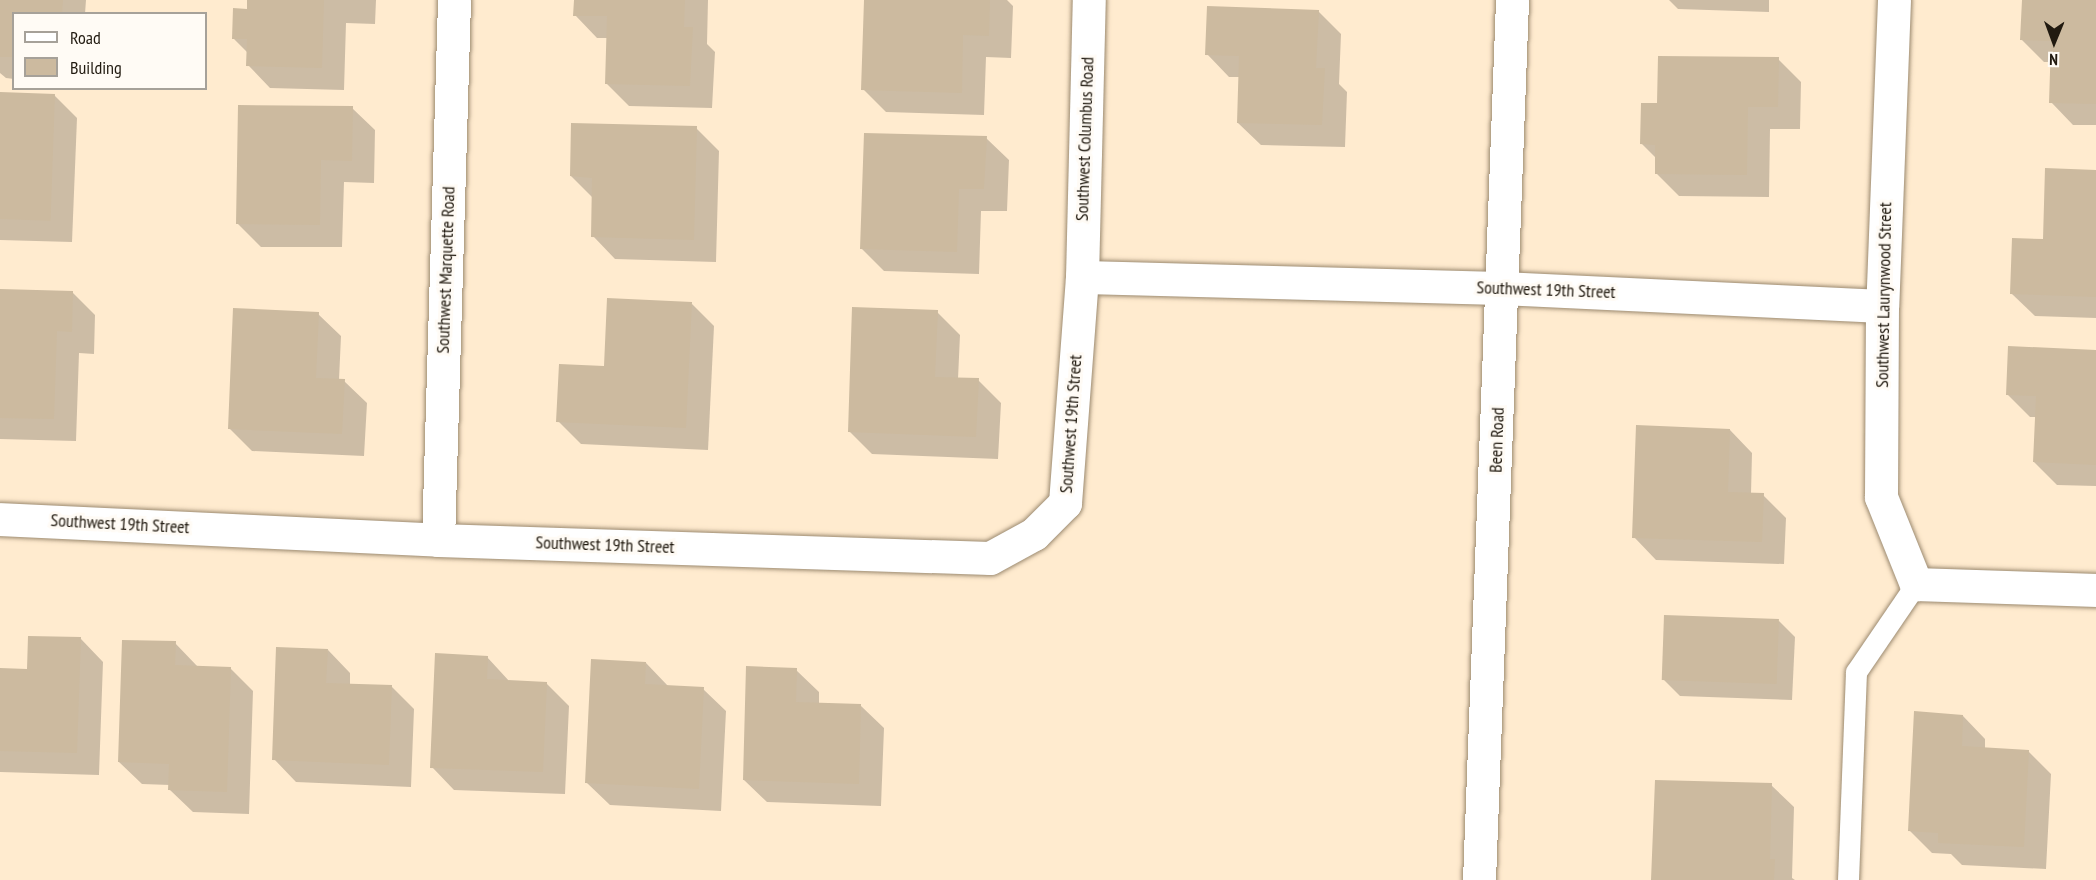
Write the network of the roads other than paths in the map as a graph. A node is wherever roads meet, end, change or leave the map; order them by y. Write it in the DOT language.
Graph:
graph roads {
  1 [pos="454,0"];
  2 [pos="1089,0"];
  3 [pos="1512,0"];
  4 [pos="1894,0"];
  5 [pos="1082,277"];
  6 [pos="1502,288"];
  7 [pos="1882,306"];
  8 [pos="0,519"];
  9 [pos="438,540"];
  10 [pos="1916,584"];
  11 [pos="2096,590"];
  12 [pos="1479,880"];
  13 [pos="1848,880"];
  1 -- 9 [label="street, Southwest Marquette Road"];
  2 -- 5 [label="street, Southwest Columbus Road"];
  3 -- 6 [label="street, Been Road"];
  4 -- 7 [label="street, Southwest Laurynwood Street"];
  5 -- 6 [label="street, Southwest 19th Street"];
  5 -- 9 [label="street, Southwest 19th Street"];
  6 -- 7 [label="street, Southwest 19th Street"];
  6 -- 12 [label="street, Been Road"];
  7 -- 10 [label="street, Southwest Laurynwood Street"];
  8 -- 9 [label="street, Southwest 19th Street"];
  10 -- 11 [label="street"];
  10 -- 13 [label="lane"];
}
